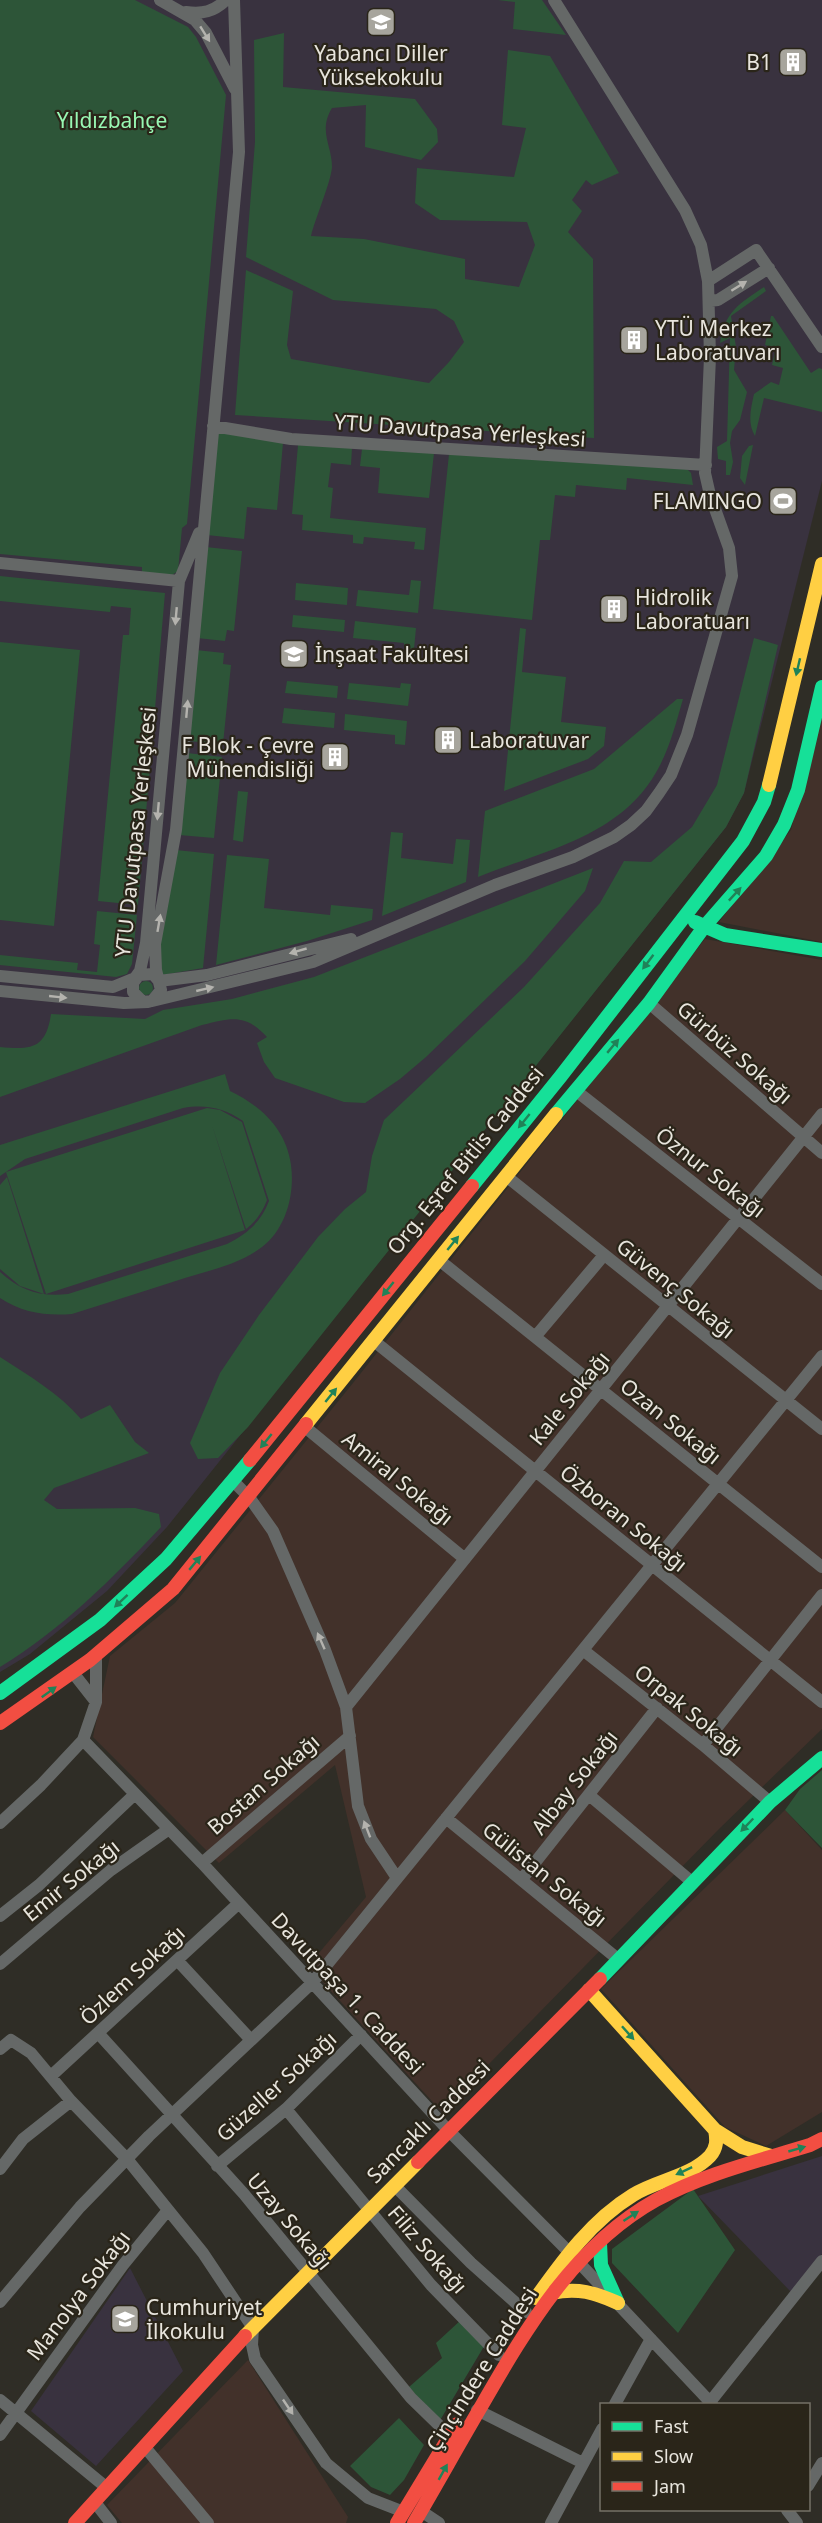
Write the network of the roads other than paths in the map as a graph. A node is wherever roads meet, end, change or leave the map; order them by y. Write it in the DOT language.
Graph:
graph roads {
  1 [pos="160,0"];
  2 [pos="226,0"];
  3 [pos="234,0"];
  4 [pos="554,0"];
  5 [pos="184,12"];
  6 [pos="237,92"];
  7 [pos="769,268"];
  8 [pos="708,281"];
  9 [pos="709,301"];
  10 [pos="822,347"];
  11 [pos="213,426"];
  12 [pos="706,465"];
  13 [pos="205,521"];
  14 [pos="0,563"];
  15 [pos="822,564"];
  16 [pos="179,580"];
  17 [pos="822,687"];
  18 [pos="684,915"];
  19 [pos="704,927"];
  20 [pos="375,934"];
  21 [pos="822,950"];
  22 [pos="0,976"];
  23 [pos="135,978"];
  24 [pos="159,981"];
  25 [pos="0,991"];
  26 [pos="148,1002"];
  27 [pos="649,1003"];
  28 [pos="575,1090"];
  29 [pos="822,1114"];
  30 [pos="804,1137"];
  31 [pos="822,1153"];
  32 [pos="506,1176"];
  33 [pos="738,1218"];
  34 [pos="604,1255"];
  35 [pos="439,1260"];
  36 [pos="822,1284"];
  37 [pos="668,1306"];
  38 [pos="535,1337"];
  39 [pos="374,1341"];
  40 [pos="822,1356"];
  41 [pos="601,1390"];
  42 [pos="786,1400"];
  43 [pos="305,1428"];
  44 [pos="822,1429"];
  45 [pos="535,1471"];
  46 [pos="233,1481"];
  47 [pos="718,1484"];
  48 [pos="249,1497"];
  49 [pos="465,1559"];
  50 [pos="652,1565"];
  51 [pos="822,1567"];
  52 [pos="822,1595"];
  53 [pos="583,1650"];
  54 [pos="96,1658"];
  55 [pos="770,1660"];
  56 [pos="74,1674"];
  57 [pos="0,1693"];
  58 [pos="96,1702"];
  59 [pos="822,1702"];
  60 [pos="346,1707"];
  61 [pos="657,1708"];
  62 [pos="0,1723"];
  63 [pos="350,1736"];
  64 [pos="83,1740"];
  65 [pos="703,1745"];
  66 [pos="822,1758"];
  67 [pos="135,1794"];
  68 [pos="589,1795"];
  69 [pos="770,1802"];
  70 [pos="446,1818"];
  71 [pos="0,1823"];
  72 [pos="169,1829"];
  73 [pos="202,1863"];
  74 [pos="397,1878"];
  75 [pos="522,1879"];
  76 [pos="692,1882"];
  77 [pos="239,1903"];
  78 [pos="0,1916"];
  79 [pos="177,1960"];
  80 [pos="619,1960"];
  81 [pos="0,1964"];
  82 [pos="312,1983"];
  83 [pos="589,1990"];
  84 [pos="98,2033"];
  85 [pos="361,2035"];
  86 [pos="251,2040"];
  87 [pos="0,2049"];
  88 [pos="51,2076"];
  89 [pos="70,2101"];
  90 [pos="286,2109"];
  91 [pos="172,2114"];
  92 [pos="448,2130"];
  93 [pos="715,2130"];
  94 [pos="822,2139"];
  95 [pos="772,2156"];
  96 [pos="127,2159"];
  97 [pos="217,2166"];
  98 [pos="0,2169"];
  99 [pos="394,2185"];
  100 [pos="168,2210"];
  101 [pos="369,2211"];
  102 [pos="600,2243"];
  103 [pos="569,2252"];
  104 [pos="822,2261"];
  105 [pos="580,2264"];
  106 [pos="309,2272"];
  107 [pos="551,2293"];
  108 [pos="0,2302"];
  109 [pos="618,2303"];
  110 [pos="526,2312"];
  111 [pos="253,2328"];
  112 [pos="651,2339"];
  113 [pos="234,2347"];
  114 [pos="499,2355"];
  115 [pos="255,2359"];
  116 [pos="0,2400"];
  117 [pos="616,2403"];
  118 [pos="711,2403"];
  119 [pos="477,2410"];
  120 [pos="16,2412"];
  121 [pos="600,2433"];
  122 [pos="0,2435"];
  123 [pos="450,2436"];
  124 [pos="144,2446"];
  125 [pos="583,2463"];
  126 [pos="822,2463"];
  127 [pos="810,2483"];
  128 [pos="107,2488"];
  129 [pos="94,2502"];
  130 [pos="400,2517"];
  131 [pos="417,2517"];
  132 [pos="75,2523"];
  133 [pos="111,2523"];
  134 [pos="208,2523"];
  135 [pos="439,2523"];
  136 [pos="551,2523"];
  1 -- 5 [label="street, YTU Davutpasa Yerleşkesi"];
  2 -- 5 [label="street"];
  3 -- 6 [label="street, YTU Davutpasa Yerleşkesi"];
  4 -- 8 [label="street, YTU Davutpasa Yerleşkesi"];
  5 -- 6 [label="street, YTU Davutpasa Yerleşkesi, one-way"];
  6 -- 11 [label="street, YTU Davutpasa Yerleşkesi"];
  7 -- 8 [label="street"];
  9 -- 7 [label="street, one-way"];
  7 -- 10 [label="street"];
  8 -- 9 [label="street, YTU Davutpasa Yerleşkesi"];
  9 -- 12 [label="street, YTU Davutpasa Yerleşkesi"];
  11 -- 12 [label="street, YTU Davutpasa Yerleşkesi"];
  11 -- 13 [label="street, YTU Davutpasa Yerleşkesi"];
  12 -- 20 [label="street, YTU Davutpasa Yerleşkesi"];
  13 -- 16 [label="street, YTU Davutpasa Yerleşkesi"];
  24 -- 13 [label="street, YTU Davutpasa Yerleşkesi, one-way"];
  14 -- 16 [label="street"];
  15 -- 18 [label="street, Org. Eşref Bitlis Caddesi, one-way"];
  16 -- 23 [label="street, YTU Davutpasa Yerleşkesi, one-way"];
  19 -- 17 [label="street, Org. Eşref Bitlis Caddesi, one-way"];
  18 -- 19 [label="street"];
  18 -- 46 [label="street, Org. Eşref Bitlis Caddesi, one-way"];
  19 -- 21 [label="street"];
  19 -- 27 [label="street, Org. Eşref Bitlis Caddesi"];
  20 -- 24 [label="street, YTU Davutpasa Yerleşkesi, one-way"];
  26 -- 20 [label="street, YTU Davutpasa Yerleşkesi, one-way"];
  22 -- 23 [label="street, YTU Davutpasa Yerleşkesi"];
  23 -- 24 [label="street, YTU Davutpasa Yerleşkesi"];
  23 -- 26 [label="street, YTU Davutpasa Yerleşkesi"];
  24 -- 26 [label="street"];
  25 -- 26 [label="street, YTU Davutpasa Yerleşkesi, one-way"];
  28 -- 27 [label="street, Org. Eşref Bitlis Caddesi, one-way"];
  27 -- 30 [label="street, Gürbüz Sokağı"];
  28 -- 32 [label="street, Org. Eşref Bitlis Caddesi"];
  28 -- 33 [label="street, Öznur Sokağı"];
  29 -- 30 [label="street, Kale Sokağı"];
  30 -- 31 [label="street, Gürbüz Sokağı"];
  30 -- 33 [label="street, Kale Sokağı"];
  32 -- 34 [label="street, Güvenç Sokağı"];
  35 -- 32 [label="street, Org. Eşref Bitlis Caddesi, one-way"];
  33 -- 36 [label="street, Öznur Sokağı"];
  33 -- 37 [label="street, Kale Sokağı"];
  34 -- 37 [label="street, Güvenç Sokağı"];
  34 -- 38 [label="street"];
  35 -- 38 [label="street, Ozan Sokağı"];
  35 -- 39 [label="street, Org. Eşref Bitlis Caddesi"];
  37 -- 41 [label="street, Kale Sokağı"];
  37 -- 42 [label="street, Güvenç Sokağı"];
  38 -- 41 [label="street, Ozan Sokağı"];
  43 -- 39 [label="street, Org. Eşref Bitlis Caddesi, one-way"];
  39 -- 45 [label="street, Özboran Sokağı"];
  40 -- 42 [label="street"];
  41 -- 45 [label="street, Kale Sokağı"];
  41 -- 47 [label="street, Ozan Sokağı"];
  42 -- 44 [label="street, Güvenç Sokağı"];
  42 -- 47 [label="street"];
  43 -- 48 [label="street, Org. Eşref Bitlis Caddesi"];
  43 -- 49 [label="street, Amiral Sokağı"];
  45 -- 49 [label="street, Kale Sokağı"];
  45 -- 50 [label="street, Özboran Sokağı"];
  46 -- 48 [label="street"];
  46 -- 57 [label="street, Org. Eşref Bitlis Caddesi, one-way"];
  47 -- 50 [label="street"];
  47 -- 51 [label="street, Ozan Sokağı"];
  54 -- 48 [label="street, Org. Eşref Bitlis Caddesi, one-way"];
  60 -- 48 [label="street, one-way"];
  49 -- 60 [label="street, Kale Sokağı"];
  50 -- 53 [label="street"];
  50 -- 55 [label="street, Özboran Sokağı"];
  52 -- 55 [label="street"];
  53 -- 61 [label="street, Orpak Sokağı"];
  53 -- 70 [label="street"];
  54 -- 56 [label="street, Org. Eşref Bitlis Caddesi"];
  54 -- 58 [label="street"];
  55 -- 59 [label="street, Özboran Sokağı"];
  55 -- 65 [label="street"];
  56 -- 58 [label="street"];
  62 -- 56 [label="street, Org. Eşref Bitlis Caddesi, one-way"];
  58 -- 64 [label="street"];
  60 -- 63 [label="street"];
  61 -- 65 [label="street, Orpak Sokağı"];
  61 -- 68 [label="street, Albay Sokağı"];
  63 -- 73 [label="street, Bostan Sokağı"];
  74 -- 63 [label="street, one-way"];
  64 -- 67 [label="street, Davutpaşa 1. Caddesi"];
  64 -- 71 [label="street"];
  65 -- 69 [label="street, Orpak Sokağı"];
  66 -- 69 [label="street, Sancaklı Caddesi"];
  67 -- 72 [label="street, Davutpaşa 1. Caddesi"];
  67 -- 78 [label="street"];
  68 -- 75 [label="street, Albay Sokağı"];
  68 -- 76 [label="street"];
  69 -- 76 [label="street, Sancaklı Caddesi, one-way"];
  70 -- 74 [label="street"];
  70 -- 75 [label="street, Gülistan Sokağı"];
  72 -- 73 [label="street, Davutpaşa 1. Caddesi"];
  72 -- 81 [label="street, Emir Sokağı"];
  73 -- 77 [label="street, Davutpaşa 1. Caddesi"];
  74 -- 82 [label="street"];
  75 -- 80 [label="street, Gülistan Sokağı"];
  76 -- 80 [label="street, Sancaklı Caddesi"];
  77 -- 79 [label="street, Özlem Sokağı"];
  77 -- 82 [label="street, Davutpaşa 1. Caddesi"];
  79 -- 84 [label="street, Özlem Sokağı"];
  79 -- 86 [label="street"];
  80 -- 83 [label="street, Sancaklı Caddesi"];
  82 -- 85 [label="street, Davutpaşa 1. Caddesi"];
  82 -- 86 [label="street"];
  83 -- 92 [label="street, Sancaklı Caddesi"];
  83 -- 93 [label="street, one-way"];
  84 -- 88 [label="street, Özlem Sokağı"];
  84 -- 91 [label="street, Uzay Sokağı"];
  85 -- 90 [label="street, Güzeller Sokağı"];
  85 -- 92 [label="street, Davutpaşa 1. Caddesi"];
  86 -- 91 [label="street"];
  87 -- 88 [label="street"];
  88 -- 89 [label="street"];
  89 -- 96 [label="street"];
  89 -- 98 [label="street"];
  90 -- 97 [label="street, Güzeller Sokağı"];
  90 -- 101 [label="street, Filiz Sokağı"];
  91 -- 96 [label="street"];
  91 -- 97 [label="street, Uzay Sokağı"];
  92 -- 99 [label="street, Sancaklı Caddesi"];
  92 -- 103 [label="street, Davutpaşa 1. Caddesi"];
  93 -- 95 [label="street"];
  93 -- 103 [label="street, Çinçindere Caddesi, one-way"];
  95 -- 94 [label="street, Çinçindere Caddesi, one-way"];
  102 -- 95 [label="street, Çinçindere Caddesi, one-way"];
  96 -- 100 [label="street"];
  96 -- 108 [label="street"];
  97 -- 106 [label="street, Uzay Sokağı"];
  99 -- 101 [label="street, Sancaklı Caddesi"];
  99 -- 110 [label="street"];
  100 -- 111 [label="street"];
  100 -- 120 [label="street, Manolya Sokağı"];
  101 -- 106 [label="street, Sancaklı Caddesi"];
  101 -- 114 [label="street, Filiz Sokağı"];
  102 -- 105 [label="street, Çinçindere Caddesi"];
  102 -- 109 [label="street"];
  103 -- 105 [label="street, Davutpaşa 1. Caddesi"];
  103 -- 110 [label="street, Çinçindere Caddesi"];
  104 -- 118 [label="street"];
  105 -- 107 [label="street, Çinçindere Caddesi"];
  105 -- 109 [label="street, Davutpaşa 1. Caddesi"];
  106 -- 111 [label="street, Sancaklı Caddesi"];
  106 -- 123 [label="street, Uzay Sokağı"];
  107 -- 109 [label="street"];
  107 -- 119 [label="street, Çinçindere Caddesi"];
  109 -- 112 [label="street, Davutpaşa 1. Caddesi"];
  110 -- 114 [label="street, Çinçindere Caddesi"];
  111 -- 113 [label="street, Sancaklı Caddesi"];
  111 -- 115 [label="street"];
  112 -- 117 [label="street"];
  112 -- 118 [label="street, Davutpaşa 1. Caddesi"];
  113 -- 115 [label="street"];
  113 -- 124 [label="street, Sancaklı Caddesi"];
  114 -- 123 [label="street, Çinçindere Caddesi"];
  115 -- 130 [label="street, one-way"];
  116 -- 120 [label="street"];
  119 -- 125 [label="street"];
  131 -- 119 [label="street, Çinçindere Caddesi, one-way"];
  120 -- 122 [label="street, Manolya Sokağı"];
  120 -- 128 [label="street"];
  121 -- 125 [label="street"];
  123 -- 130 [label="street, Çinçindere Caddesi"];
  124 -- 128 [label="street, Sancaklı Caddesi"];
  124 -- 134 [label="street"];
  125 -- 136 [label="street"];
  126 -- 127 [label="street"];
  128 -- 129 [label="street, Sancaklı Caddesi"];
  129 -- 132 [label="street, Sancaklı Caddesi"];
  129 -- 133 [label="street"];
  131 -- 135 [label="street"];
}
